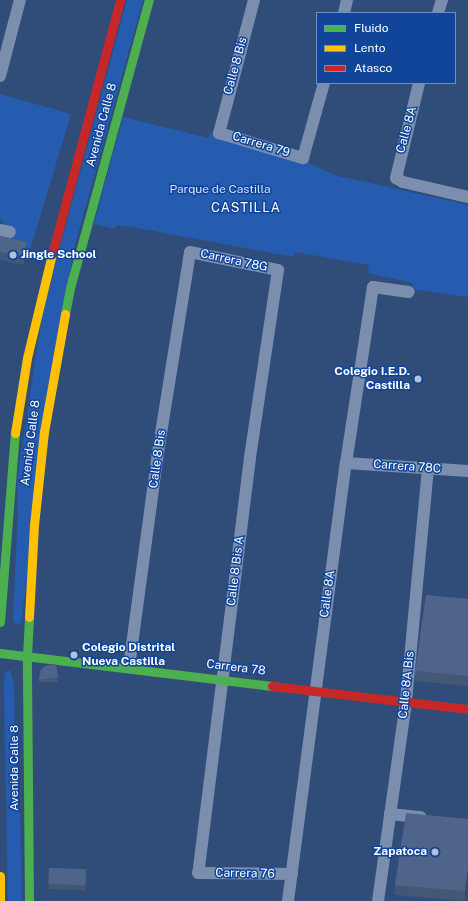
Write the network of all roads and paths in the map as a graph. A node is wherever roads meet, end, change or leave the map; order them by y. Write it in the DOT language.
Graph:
graph roads {
  1 [pos="20,0"];
  2 [pos="120,0"];
  3 [pos="149,0"];
  4 [pos="254,0"];
  5 [pos="347,0"];
  6 [pos="442,0"];
  7 [pos="344,12"];
  8 [pos="438,12"];
  9 [pos="0,76"];
  10 [pos="324,84"];
  11 [pos="419,84"];
  12 [pos="219,133"];
  13 [pos="468,197"];
  14 [pos="190,252"];
  15 [pos="278,270"];
  16 [pos="409,292"];
  17 [pos="346,463"];
  18 [pos="428,467"];
  19 [pos="468,471"];
  20 [pos="0,622"];
  21 [pos="0,652"];
  22 [pos="27,656"];
  23 [pos="129,667"];
  24 [pos="222,678"];
  25 [pos="315,690"];
  26 [pos="406,701"];
  27 [pos="468,709"];
  28 [pos="390,814"];
  29 [pos="434,818"];
  30 [pos="198,873"];
  31 [pos="292,874"];
  32 [pos="0,876"];
  33 [pos="0,901"];
  34 [pos="29,901"];
  35 [pos="288,901"];
  36 [pos="378,901"];
  1 -- 9 [label="street"];
  2 -- 20 [label="street, Avenida Calle 8"];
  3 -- 22 [label="street, Avenida Calle 8"];
  4 -- 12 [label="street, Calle 8 Bis"];
  5 -- 7 [label="street"];
  6 -- 8 [label="street"];
  10 -- 12 [label="street, Carrera 79"];
  11 -- 13 [label="street, Calle 8A"];
  14 -- 15 [label="street, Carrera 78G"];
  14 -- 23 [label="street, Calle 8 Bis"];
  15 -- 24 [label="street, Calle 8 Bis A"];
  16 -- 17 [label="street, Calle 8A"];
  17 -- 18 [label="street, Carrera 78C"];
  17 -- 25 [label="street, Calle 8A"];
  18 -- 19 [label="street, Carrera 78C"];
  18 -- 26 [label="street, Calle 8A Bis"];
  21 -- 22 [label="street, Carrera 78"];
  22 -- 23 [label="street, Carrera 78"];
  22 -- 34 [label="street, Avenida Calle 8"];
  23 -- 24 [label="street, Carrera 78"];
  24 -- 25 [label="street, Carrera 78"];
  24 -- 30 [label="street, Calle 8 Bis A"];
  25 -- 26 [label="street, Carrera 78"];
  25 -- 31 [label="street, Calle 8A"];
  26 -- 27 [label="street, Carrera 78"];
  26 -- 28 [label="street, Calle 8A Bis"];
  28 -- 29 [label="street"];
  28 -- 36 [label="street, Calle 8A Bis"];
  30 -- 31 [label="street, Carrera 76"];
  31 -- 35 [label="street, Calle 8A"];
  32 -- 33 [label="street"];
}
